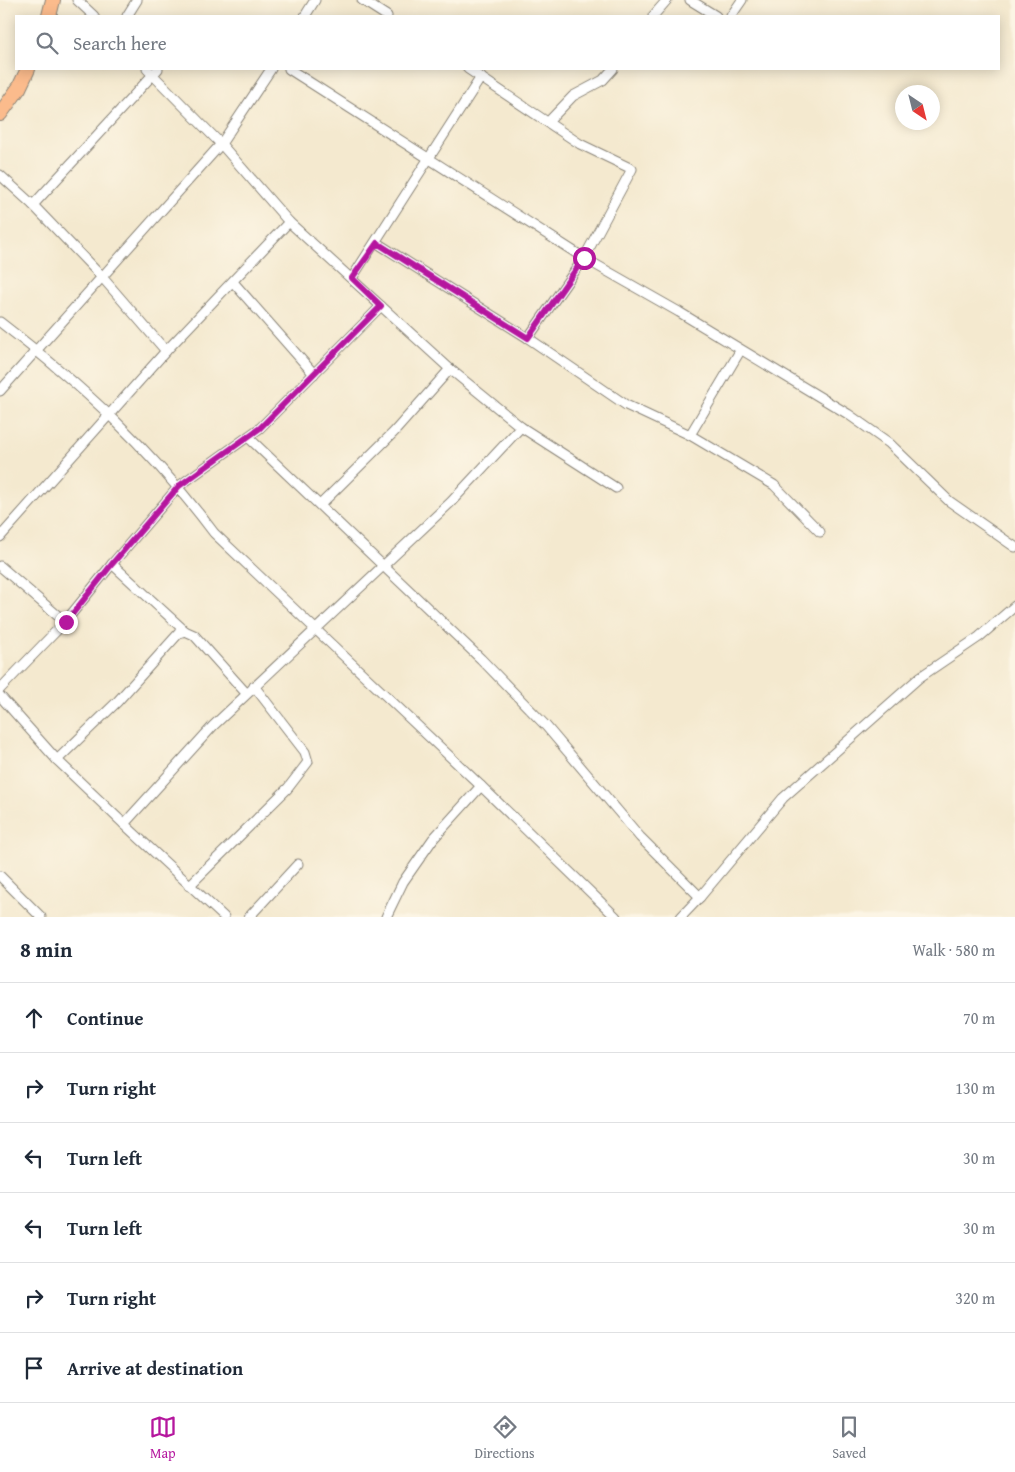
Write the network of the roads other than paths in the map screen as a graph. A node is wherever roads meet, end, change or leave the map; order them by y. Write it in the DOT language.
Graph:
graph roads {
  1 [pos="53,0"];
  2 [pos="77,0"];
  3 [pos="137,0"];
  4 [pos="315,0"];
  5 [pos="362,0"];
  6 [pos="667,0"];
  7 [pos="690,0"];
  8 [pos="742,0"];
  9 [pos="49,15"];
  10 [pos="93,15"];
  11 [pos="128,15"];
  12 [pos="306,15"];
  13 [pos="385,15"];
  14 [pos="654,15"];
  15 [pos="714,15"];
  16 [pos="733,15"];
  17 [pos="28,70"];
  18 [pos="266,70"];
  19 [pos="291,70"];
  20 [pos="470,70"];
  21 [pos="612,70"];
  22 [pos="153,71"];
  23 [pos="481,77"];
  24 [pos="0,114"];
  25 [pos="549,121"];
  26 [pos="221,144"];
  27 [pos="428,158"];
  28 [pos="0,175"];
  29 [pos="33,205"];
  30 [pos="289,222"];
  31 [pos="377,243"];
  32 [pos="584,258"];
  33 [pos="102,277"];
  34 [pos="352,278"];
  35 [pos="234,282"];
  36 [pos="381,306"];
  37 [pos="0,322"];
  38 [pos="528,338"];
  39 [pos="37,351"];
  40 [pos="166,351"];
  41 [pos="740,351"];
  42 [pos="450,369"];
  43 [pos="314,374"];
  44 [pos="0,392"];
  45 [pos="111,414"];
  46 [pos="521,426"];
  47 [pos="690,435"];
  48 [pos="249,438"];
  49 [pos="179,486"];
  50 [pos="616,488"];
  51 [pos="320,505"];
  52 [pos="820,532"];
  53 [pos="0,537"];
  54 [pos="1015,547"];
  55 [pos="112,564"];
  56 [pos="383,565"];
  57 [pos="0,566"];
  58 [pos="1015,606"];
  59 [pos="66,622"];
  60 [pos="315,628"];
  61 [pos="185,631"];
  62 [pos="254,686"];
  63 [pos="0,689"];
  64 [pos="246,693"];
  65 [pos="2,701"];
  66 [pos="57,760"];
  67 [pos="481,786"];
  68 [pos="124,824"];
  69 [pos="298,864"];
  70 [pos="0,876"];
  71 [pos="189,886"];
  72 [pos="700,897"];
  73 [pos="41,917"];
  74 [pos="224,917"];
  75 [pos="249,917"];
  76 [pos="386,917"];
  77 [pos="616,917"];
  78 [pos="681,917"];
  1 -- 9 [label="main road"];
  2 -- 10 [label="street"];
  3 -- 11 [label="street"];
  4 -- 12 [label="street"];
  5 -- 13 [label="street"];
  6 -- 14 [label="street"];
  7 -- 15 [label="street"];
  8 -- 16 [label="street"];
  17 -- 24 [label="main road"];
  18 -- 26 [label="street"];
  19 -- 27 [label="street"];
  20 -- 23 [label="street"];
  21 -- 25 [label="street"];
  22 -- 26 [label="street"];
  22 -- 29 [label="street"];
  23 -- 25 [label="street"];
  23 -- 27 [label="street"];
  25 -- 32 [label="street"];
  26 -- 30 [label="street"];
  26 -- 33 [label="street"];
  27 -- 31 [label="street"];
  27 -- 32 [label="street"];
  28 -- 29 [label="street"];
  29 -- 33 [label="street"];
  30 -- 34 [label="street"];
  30 -- 35 [label="street"];
  31 -- 34 [label="street"];
  31 -- 38 [label="street"];
  32 -- 38 [label="street"];
  32 -- 41 [label="street"];
  33 -- 39 [label="street"];
  33 -- 40 [label="street"];
  34 -- 36 [label="street"];
  35 -- 40 [label="street"];
  35 -- 43 [label="street"];
  36 -- 42 [label="street"];
  36 -- 43 [label="street"];
  37 -- 39 [label="street"];
  38 -- 47 [label="street"];
  39 -- 44 [label="street"];
  39 -- 45 [label="street"];
  40 -- 45 [label="street"];
  41 -- 47 [label="street"];
  41 -- 54 [label="street"];
  42 -- 46 [label="street"];
  42 -- 51 [label="street"];
  43 -- 48 [label="street"];
  45 -- 49 [label="street"];
  45 -- 53 [label="street"];
  46 -- 50 [label="street"];
  46 -- 56 [label="street"];
  47 -- 52 [label="street"];
  48 -- 49 [label="street"];
  48 -- 51 [label="street"];
  49 -- 55 [label="street"];
  49 -- 60 [label="street"];
  51 -- 56 [label="street"];
  55 -- 59 [label="street"];
  55 -- 61 [label="street"];
  56 -- 60 [label="street"];
  56 -- 72 [label="street"];
  57 -- 59 [label="street"];
  58 -- 72 [label="street"];
  59 -- 63 [label="street"];
  60 -- 62 [label="street"];
  60 -- 67 [label="street"];
  61 -- 64 [label="street"];
  61 -- 66 [label="street"];
  62 -- 64 [label="street"];
  62 -- 71 [label="street"];
  64 -- 68 [label="street"];
  65 -- 66 [label="street"];
  66 -- 68 [label="street"];
  67 -- 76 [label="street"];
  67 -- 77 [label="street"];
  68 -- 71 [label="street"];
  69 -- 75 [label="street"];
  70 -- 73 [label="street"];
  71 -- 74 [label="street"];
  72 -- 78 [label="street"];
}
